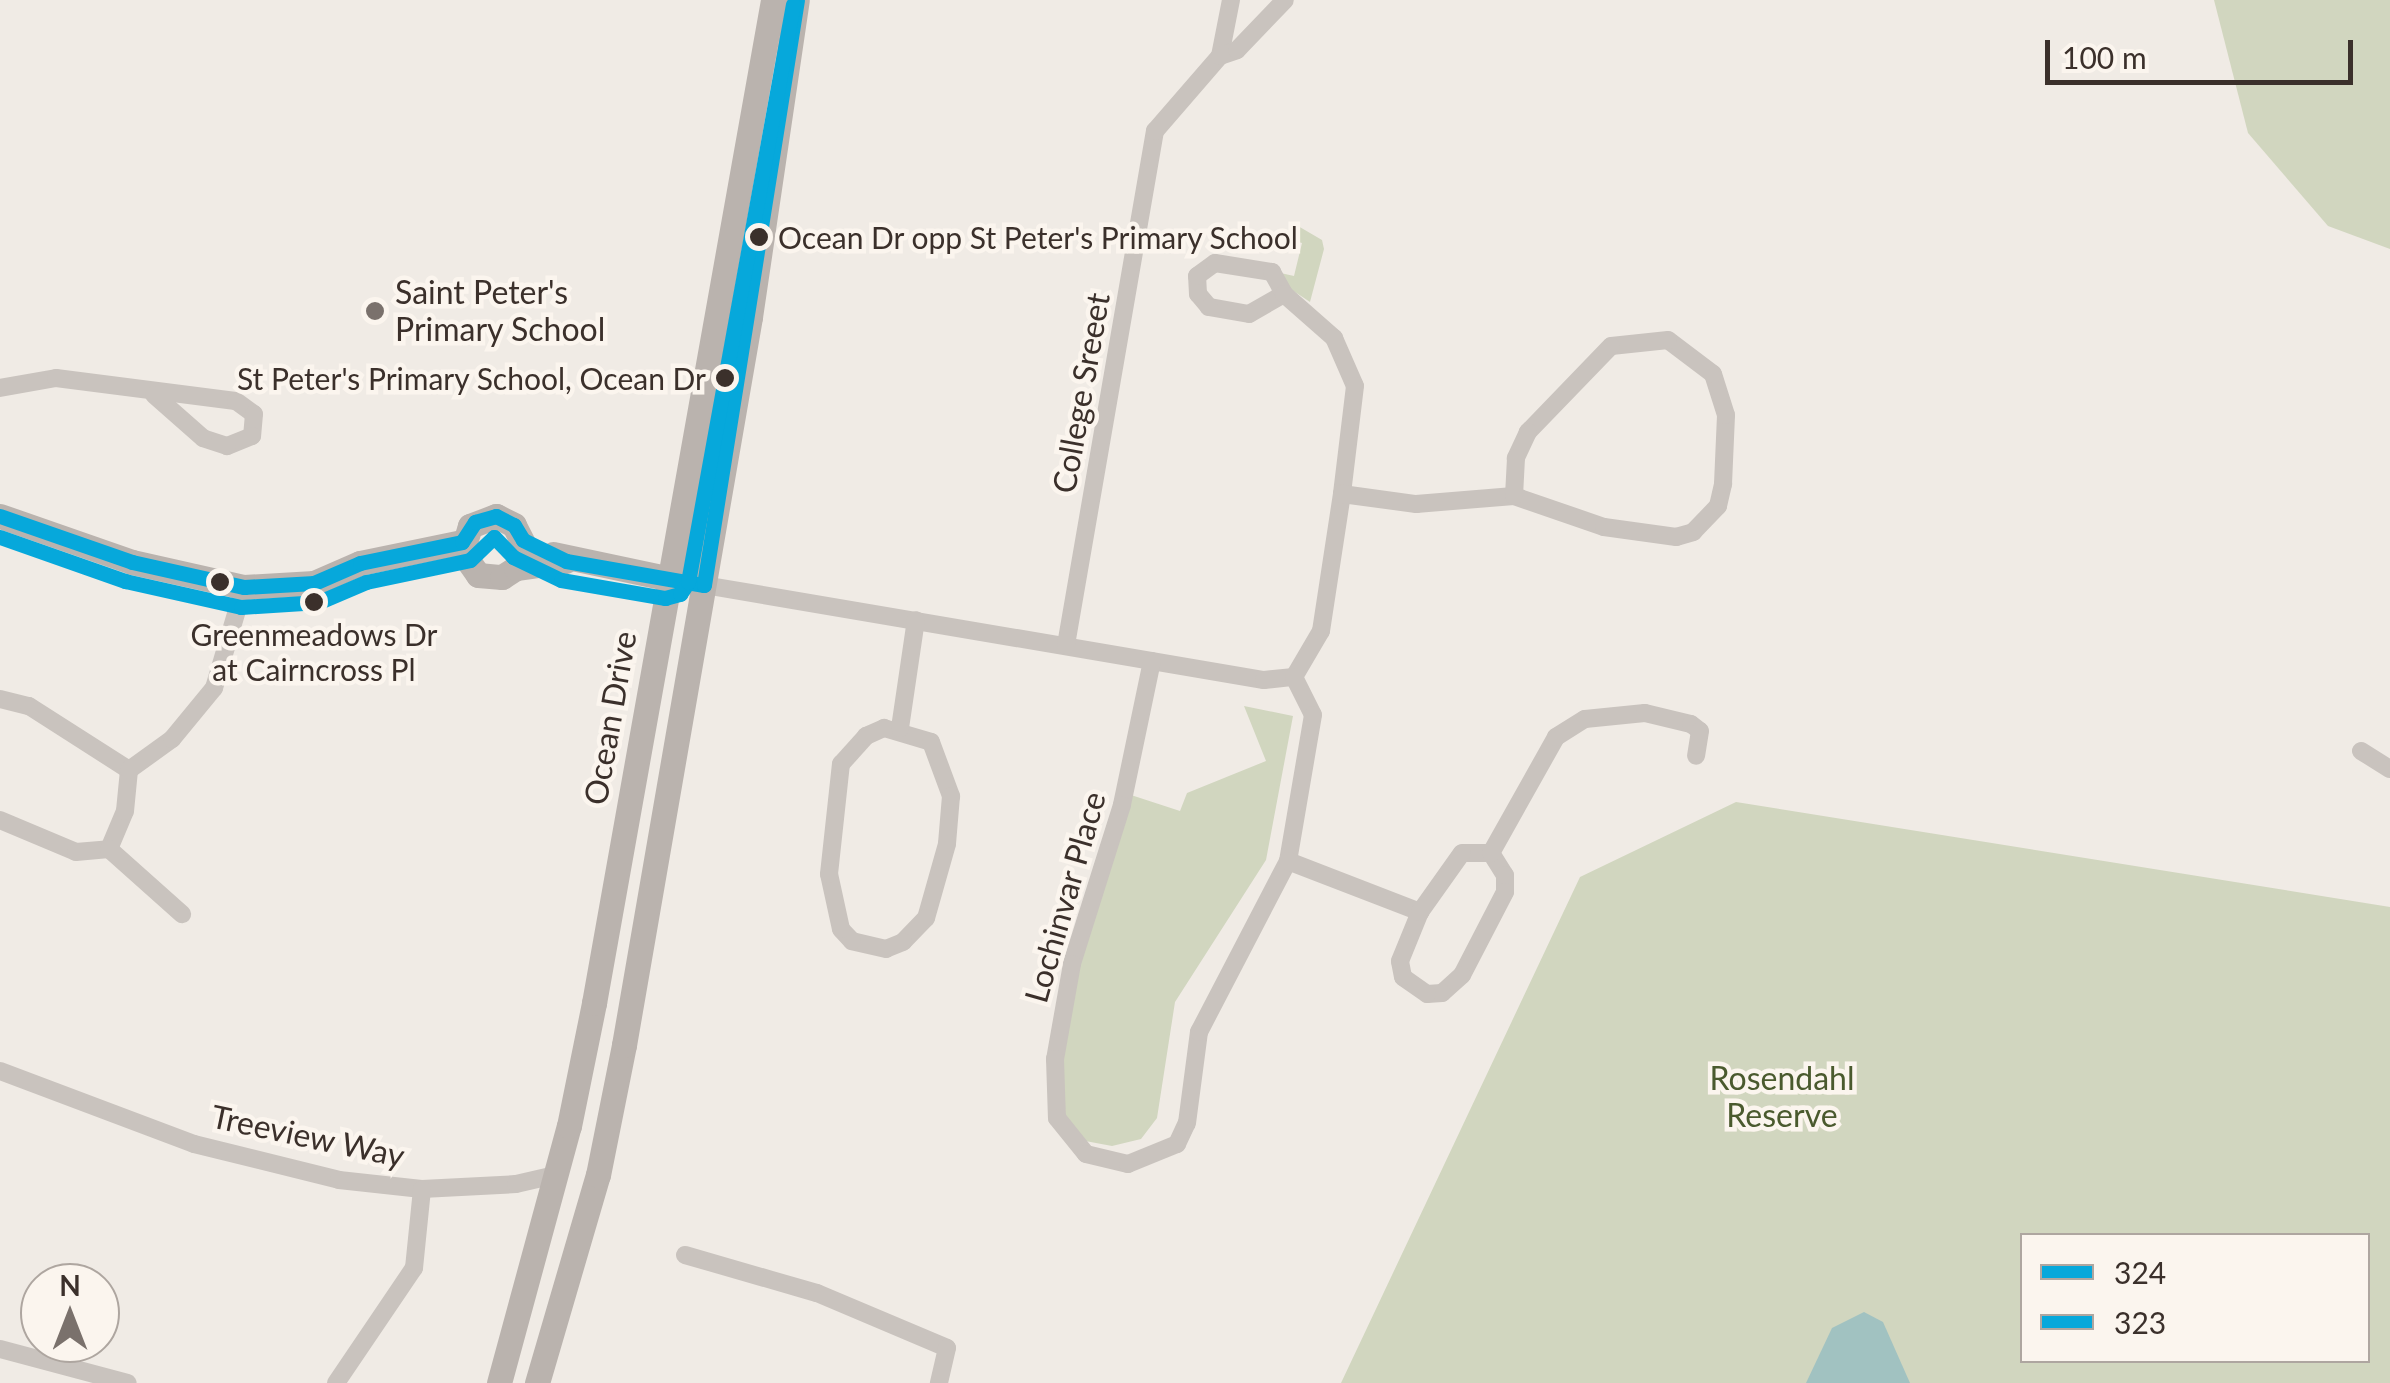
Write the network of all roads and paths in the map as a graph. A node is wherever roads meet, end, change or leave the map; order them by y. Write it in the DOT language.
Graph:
graph roads {
  1 [pos="773,0"];
  2 [pos="797,0"];
  3 [pos="1232,0"];
  4 [pos="1285,0"];
  5 [pos="1220,56"];
  6 [pos="1284,294"];
  7 [pos="0,388"];
  8 [pos="154,395"];
  9 [pos="1342,494"];
  10 [pos="1514,496"];
  11 [pos="0,516"];
  12 [pos="523,540"];
  13 [pos="464,552"];
  14 [pos="566,561"];
  15 [pos="516,568"];
  16 [pos="668,578"];
  17 [pos="704,586"];
  18 [pos="244,587"];
  19 [pos="916,620"];
  20 [pos="1066,644"];
  21 [pos="1152,661"];
  22 [pos="1294,678"];
  23 [pos="0,699"];
  24 [pos="900,728"];
  25 [pos="2361,751"];
  26 [pos="1696,756"];
  27 [pos="2390,769"];
  28 [pos="129,770"];
  29 [pos="0,820"];
  30 [pos="109,850"];
  31 [pos="1491,854"];
  32 [pos="1288,861"];
  33 [pos="1420,912"];
  34 [pos="182,914"];
  35 [pos="0,1071"];
  36 [pos="555,1175"];
  37 [pos="422,1189"];
  38 [pos="684,1254"];
  39 [pos="0,1349"];
  40 [pos="128,1383"];
  41 [pos="336,1383"];
  42 [pos="499,1383"];
  43 [pos="537,1383"];
  44 [pos="939,1383"];
  1 -- 16 [label="main road, Ocean Drive"];
  2 -- 17 [label="main road"];
  3 -- 5 [label="street"];
  4 -- 5 [label="street"];
  5 -- 20 [label="street, College Sreeet"];
  6 -- 6 [label="street"];
  6 -- 9 [label="street"];
  7 -- 8 [label="street"];
  8 -- 8 [label="street"];
  9 -- 10 [label="street"];
  9 -- 22 [label="street"];
  10 -- 10 [label="street"];
  11 -- 18 [label="main road"];
  12 -- 13 [label="main road"];
  12 -- 14 [label="main road"];
  12 -- 15 [label="main road"];
  13 -- 15 [label="main road"];
  13 -- 18 [label="main road"];
  14 -- 15 [label="main road"];
  14 -- 16 [label="main road"];
  16 -- 17 [label="main road"];
  16 -- 36 [label="main road, Ocean Drive"];
  17 -- 19 [label="street"];
  17 -- 43 [label="main road"];
  18 -- 28 [label="street"];
  19 -- 20 [label="street"];
  19 -- 24 [label="street"];
  20 -- 21 [label="street"];
  21 -- 22 [label="street"];
  21 -- 32 [label="street, Lochinvar Place"];
  22 -- 32 [label="street, Lochinvar Place"];
  23 -- 28 [label="street"];
  24 -- 24 [label="street"];
  25 -- 27 [label="street"];
  26 -- 31 [label="street"];
  28 -- 30 [label="street"];
  29 -- 30 [label="street"];
  30 -- 34 [label="street"];
  31 -- 33 [label="street"];
  31 -- 33 [label="street"];
  32 -- 33 [label="street"];
  35 -- 37 [label="street, Treeview Way"];
  36 -- 37 [label="street, Treeview Way"];
  36 -- 42 [label="main road, Ocean Drive"];
  37 -- 41 [label="street"];
  38 -- 44 [label="street"];
  39 -- 40 [label="street"];
}
